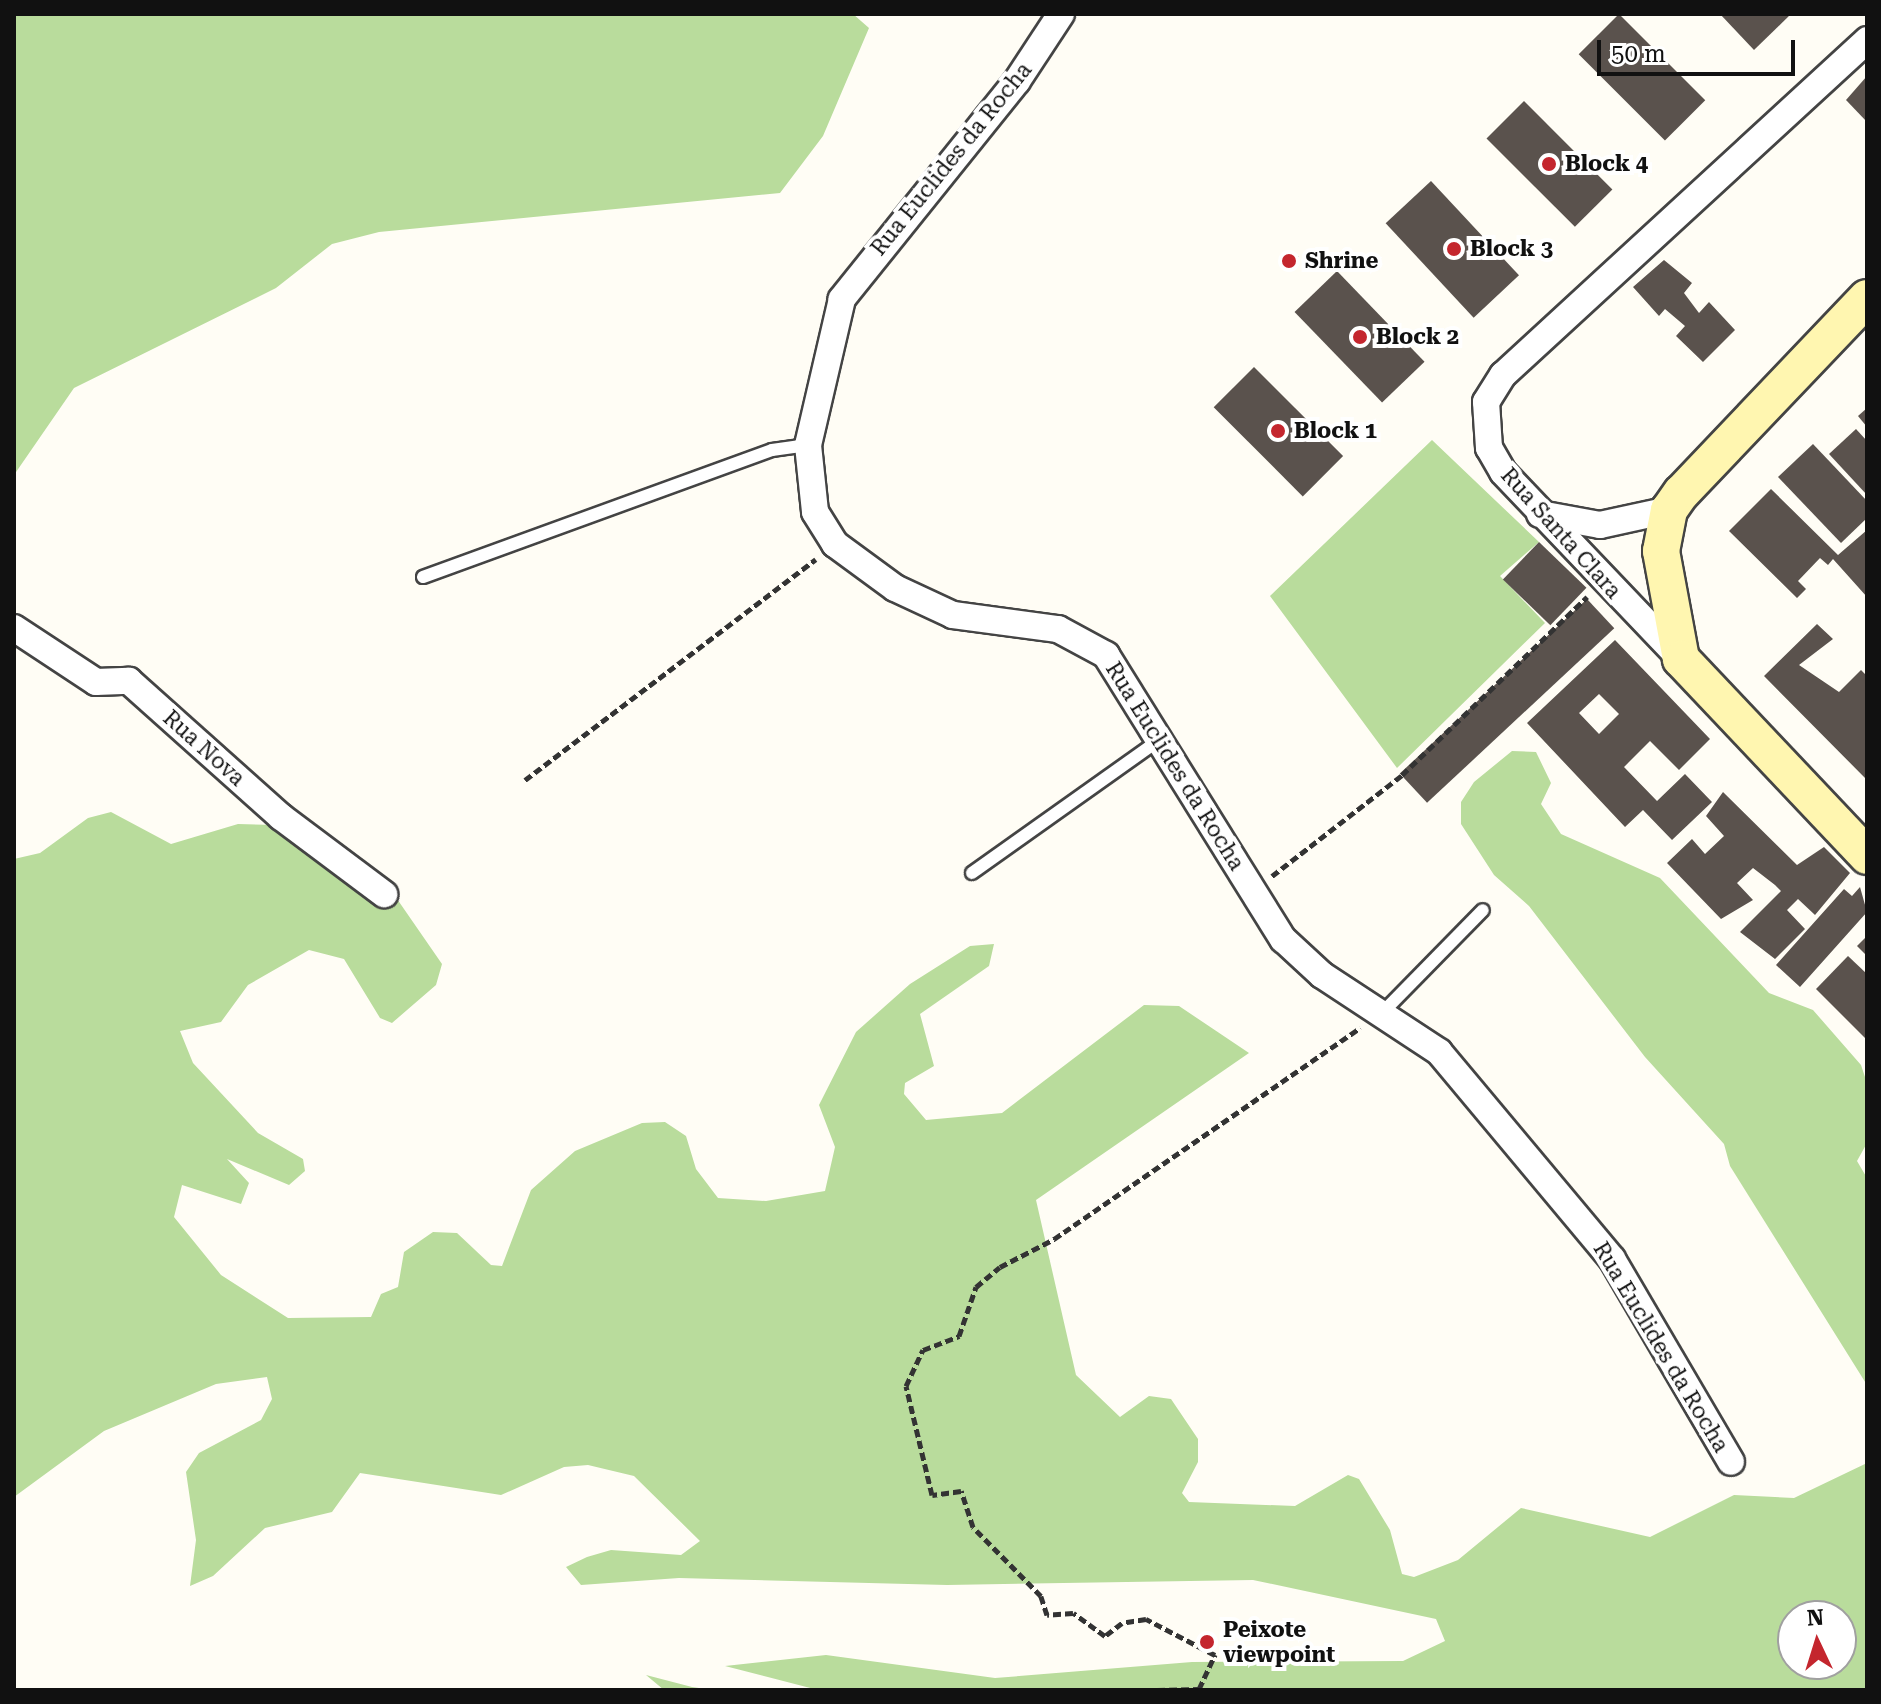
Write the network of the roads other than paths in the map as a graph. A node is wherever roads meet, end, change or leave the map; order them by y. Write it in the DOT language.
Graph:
graph roads {
  1 [pos="1061,14"];
  2 [pos="1867,40"];
  3 [pos="1867,298"];
  4 [pos="808,445"];
  5 [pos="1669,510"];
  6 [pos="1540,514"];
  7 [pos="423,577"];
  8 [pos="14,628"];
  9 [pos="1681,659"];
  10 [pos="1159,740"];
  11 [pos="1867,856"];
  12 [pos="972,873"];
  13 [pos="384,894"];
  14 [pos="1483,910"];
  15 [pos="1384,1011"];
  16 [pos="1731,1462"];
  1 -- 4 [label="street, Rua Euclides da Rocha"];
  2 -- 6 [label="street, Rua Santa Clara"];
  3 -- 5 [label="main road"];
  4 -- 7 [label="lane"];
  4 -- 10 [label="street, Rua Euclides da Rocha"];
  5 -- 6 [label="street"];
  5 -- 9 [label="main road"];
  6 -- 9 [label="street, Rua Santa Clara"];
  8 -- 13 [label="street, Rua Nova"];
  9 -- 11 [label="main road, Rua Santa Clara"];
  10 -- 12 [label="lane"];
  10 -- 15 [label="street, Rua Euclides da Rocha"];
  14 -- 15 [label="lane"];
  15 -- 16 [label="street, Rua Euclides da Rocha"];
}
